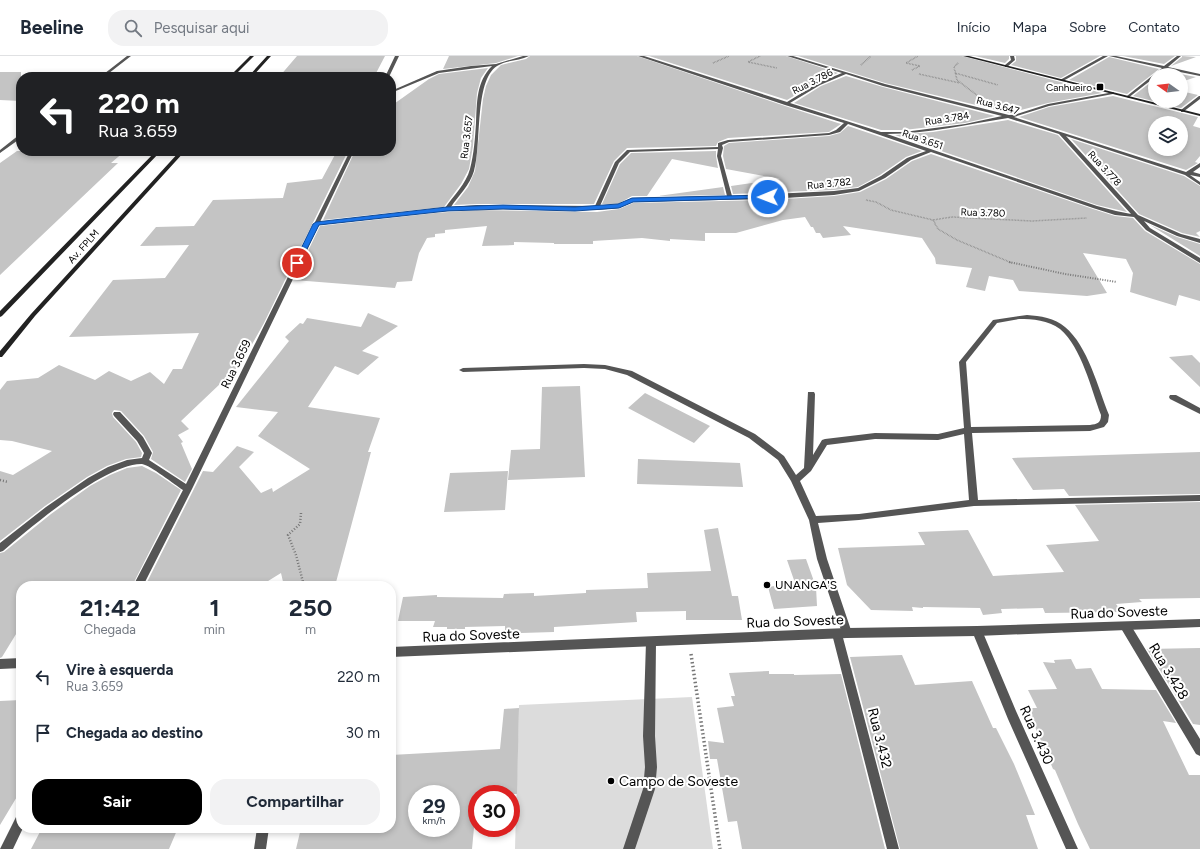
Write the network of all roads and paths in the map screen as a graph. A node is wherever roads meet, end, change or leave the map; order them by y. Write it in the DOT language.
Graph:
graph roads {
  1 [pos="129,56"];
  2 [pos="252,56"];
  3 [pos="269,56"];
  4 [pos="397,56"];
  5 [pos="527,56"];
  6 [pos="640,56"];
  7 [pos="729,56"];
  8 [pos="760,56"];
  9 [pos="789,56"];
  10 [pos="918,56"];
  11 [pos="965,56"];
  12 [pos="1012,56"];
  13 [pos="1106,56"];
  14 [pos="1111,56"];
  15 [pos="1179,56"];
  16 [pos="712,63"];
  17 [pos="496,65"];
  18 [pos="1006,66"];
  19 [pos="777,68"];
  20 [pos="1164,68"];
  21 [pos="912,70"];
  22 [pos="108,72"];
  23 [pos="236,72"];
  24 [pos="255,72"];
  25 [pos="389,72"];
  26 [pos="846,73"];
  27 [pos="955,73"];
  28 [pos="1188,73"];
  29 [pos="919,74"];
  30 [pos="1200,75"];
  31 [pos="1062,80"];
  32 [pos="1148,81"];
  33 [pos="961,83"];
  34 [pos="998,85"];
  35 [pos="396,90"];
  36 [pos="1113,93"];
  37 [pos="1128,97"];
  38 [pos="1200,97"];
  39 [pos="786,104"];
  40 [pos="988,110"];
  41 [pos="1182,111"];
  42 [pos="1200,115"];
  43 [pos="1006,116"];
  44 [pos="847,123"];
  45 [pos="876,132"];
  46 [pos="1060,133"];
  47 [pos="16,140"];
  48 [pos="720,148"];
  49 [pos="930,151"];
  50 [pos="0,152"];
  51 [pos="154,156"];
  52 [pos="177,156"];
  53 [pos="350,156"];
  54 [pos="1200,164"];
  55 [pos="1188,174"];
  56 [pos="1200,176"];
  57 [pos="1200,184"];
  58 [pos="859,189"];
  59 [pos="730,198"];
  60 [pos="597,208"];
  61 [pos="447,209"];
  62 [pos="1115,213"];
  63 [pos="1137,216"];
  64 [pos="933,220"];
  65 [pos="316,224"];
  66 [pos="1200,241"];
  67 [pos="1200,261"];
  68 [pos="1117,282"];
  69 [pos="0,315"];
  70 [pos="0,356"];
  71 [pos="463,370"];
  72 [pos="811,394"];
  73 [pos="1173,397"];
  74 [pos="1200,411"];
  75 [pos="117,414"];
  76 [pos="968,430"];
  77 [pos="145,462"];
  78 [pos="808,468"];
  79 [pos="0,480"];
  80 [pos="795,480"];
  81 [pos="8,482"];
  82 [pos="188,489"];
  83 [pos="1200,498"];
  84 [pos="974,504"];
  85 [pos="301,512"];
  86 [pos="813,520"];
  87 [pos="0,548"];
  88 [pos="141,581"];
  89 [pos="303,581"];
  90 [pos="1200,623"];
  91 [pos="1126,627"];
  92 [pos="977,632"];
  93 [pos="842,633"];
  94 [pos="689,640"];
  95 [pos="651,642"];
  96 [pos="396,652"];
  97 [pos="16,663"];
  98 [pos="0,664"];
  99 [pos="1200,750"];
  100 [pos="16,829"];
  101 [pos="262,833"];
  102 [pos="6,849"];
  103 [pos="260,849"];
  104 [pos="629,849"];
  105 [pos="720,849"];
  106 [pos="893,849"];
  107 [pos="1072,849"];
  1 -- 22 [label="street"];
  2 -- 23 [label="main road"];
  3 -- 24 [label="main road"];
  4 -- 25 [label="street"];
  5 -- 17 [label="street"];
  6 -- 39 [label="street, Rua 3.651"];
  7 -- 16 [label="path"];
  8 -- 19 [label="path"];
  9 -- 26 [label="street, Rua 3.647"];
  10 -- 21 [label="path"];
  11 -- 18 [label="main road"];
  11 -- 27 [label="path"];
  12 -- 18 [label="street"];
  13 -- 31 [label="street"];
  14 -- 20 [label="street"];
  15 -- 20 [label="street"];
  17 -- 35 [label="street"];
  17 -- 61 [label="street, Rua 3.657"];
  18 -- 31 [label="main road"];
  26 -- 39 [label="street, Rua 3.786"];
  26 -- 40 [label="street, Rua 3.647"];
  27 -- 33 [label="path"];
  27 -- 34 [label="path"];
  28 -- 30 [label="street"];
  29 -- 33 [label="path"];
  31 -- 36 [label="main road"];
  32 -- 37 [label="street"];
  33 -- 40 [label="path"];
  36 -- 37 [label="main road"];
  36 -- 43 [label="street, Rua 3.784"];
  37 -- 41 [label="main road"];
  38 -- 41 [label="street"];
  39 -- 44 [label="street, Rua 3.651"];
  40 -- 43 [label="street, Rua 3.647"];
  41 -- 42 [label="main road"];
  43 -- 45 [label="street, Rua 3.784"];
  43 -- 46 [label="street, Rua 3.647"];
  44 -- 45 [label="street, Rua 3.651"];
  44 -- 48 [label="street"];
  45 -- 49 [label="street, Rua 3.651"];
  46 -- 55 [label="street, Rua 3.647"];
  46 -- 63 [label="street, Rua 3.778"];
  47 -- 50 [label="street"];
  48 -- 59 [label="street"];
  48 -- 60 [label="street"];
  49 -- 58 [label="street, Rua 3.782"];
  49 -- 62 [label="street, Rua 3.651"];
  51 -- 69 [label="main road, Av. FPLM"];
  52 -- 70 [label="main road, Av. FPLM"];
  53 -- 65 [label="street, Rua 3.659"];
  54 -- 55 [label="street"];
  55 -- 56 [label="street, Rua 3.647"];
  55 -- 57 [label="street"];
  58 -- 59 [label="street, Rua 3.782"];
  58 -- 64 [label="path, Rua 3.780"];
  59 -- 60 [label="street, Rua 3.782"];
  60 -- 61 [label="street, Rua 3.782"];
  61 -- 65 [label="street, Rua 3.782"];
  62 -- 63 [label="street, Rua 3.651"];
  62 -- 64 [label="path, Rua 3.780"];
  63 -- 66 [label="street, Rua 3.651"];
  63 -- 67 [label="street, Rua 3.778"];
  64 -- 68 [label="path"];
  65 -- 82 [label="street, Rua 3.659"];
  71 -- 80 [label="street, Rua 3.432"];
  72 -- 78 [label="street"];
  73 -- 74 [label="street"];
  75 -- 77 [label="street"];
  76 -- 76 [label="street"];
  76 -- 78 [label="street"];
  76 -- 84 [label="street"];
  77 -- 82 [label="street"];
  77 -- 87 [label="street"];
  78 -- 80 [label="street"];
  79 -- 81 [label="path"];
  80 -- 86 [label="street, Rua 3.432"];
  82 -- 88 [label="street, Rua 3.659"];
  83 -- 84 [label="street"];
  84 -- 86 [label="street"];
  85 -- 89 [label="path"];
  86 -- 93 [label="street, Rua 3.432"];
  90 -- 91 [label="street, Rua do Soveste"];
  91 -- 92 [label="street, Rua do Soveste"];
  91 -- 99 [label="street, Rua 3.428"];
  92 -- 93 [label="street, Rua do Soveste"];
  92 -- 107 [label="street, Rua 3.430"];
  93 -- 94 [label="street, Rua do Soveste"];
  93 -- 106 [label="street, Rua 3.432"];
  94 -- 95 [label="street, Rua do Soveste"];
  94 -- 105 [label="path"];
  95 -- 96 [label="street, Rua do Soveste"];
  95 -- 104 [label="street"];
  97 -- 98 [label="street"];
  100 -- 102 [label="street"];
  101 -- 103 [label="street"];
}
